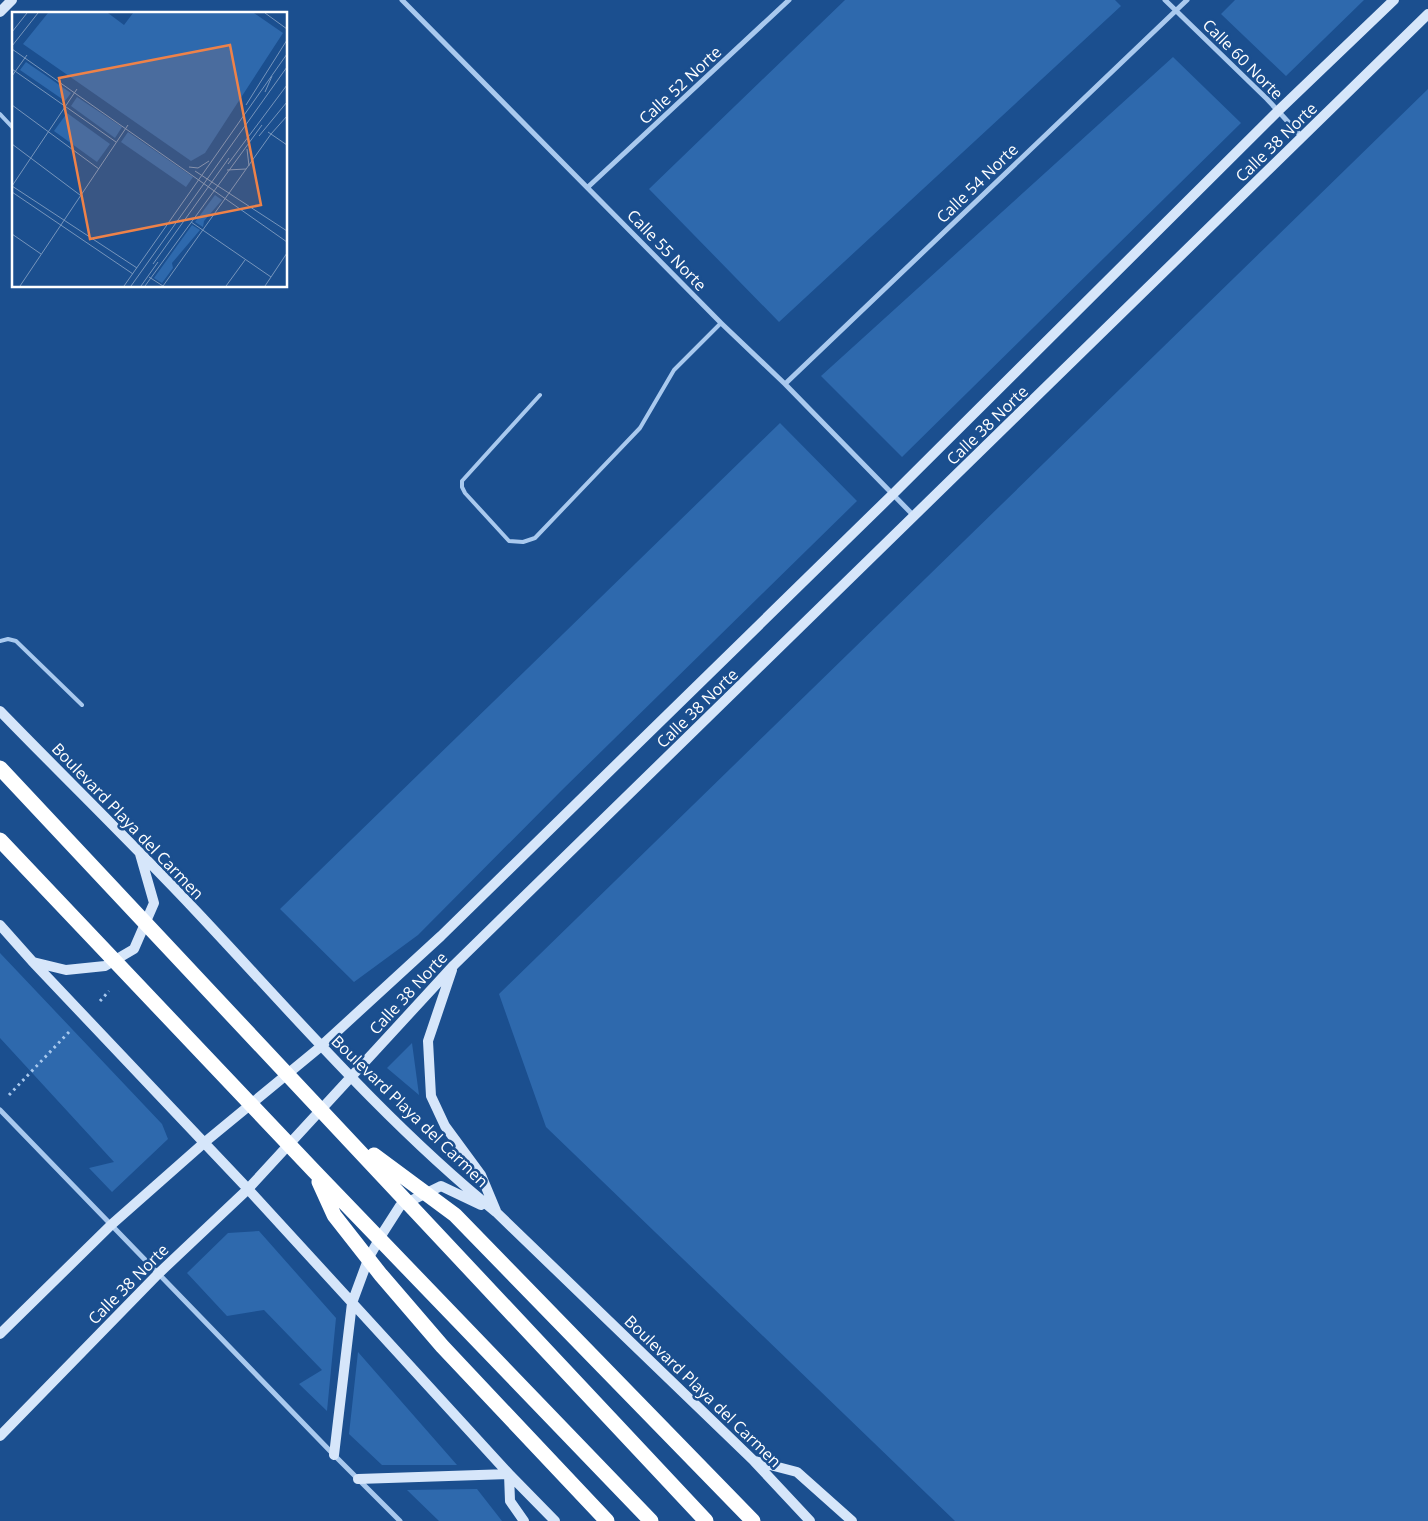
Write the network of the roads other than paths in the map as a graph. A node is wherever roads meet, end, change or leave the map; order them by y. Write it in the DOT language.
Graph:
graph roads {
  1 [pos="12,0"];
  2 [pos="402,0"];
  3 [pos="789,0"];
  4 [pos="1166,0"];
  5 [pos="1187,0"];
  6 [pos="1394,0"];
  7 [pos="1176,11"];
  8 [pos="0,12"];
  9 [pos="1428,14"];
  10 [pos="1278,111"];
  11 [pos="0,114"];
  12 [pos="12,127"];
  13 [pos="1302,137"];
  14 [pos="588,187"];
  15 [pos="721,323"];
  16 [pos="785,384"];
  17 [pos="540,395"];
  18 [pos="894,494"];
  19 [pos="915,516"];
  20 [pos="0,641"];
  21 [pos="82,704"];
  22 [pos="0,711"];
  23 [pos="0,768"];
  24 [pos="0,840"];
  25 [pos="139,854"];
  26 [pos="0,925"];
  27 [pos="32,961"];
  28 [pos="454,965"];
  29 [pos="321,1046"];
  30 [pos="351,1076"];
  31 [pos="0,1110"];
  32 [pos="343,1132"];
  33 [pos="205,1142"];
  34 [pos="314,1171"];
  35 [pos="248,1189"];
  36 [pos="496,1212"];
  37 [pos="111,1225"];
  38 [pos="158,1274"];
  39 [pos="352,1303"];
  40 [pos="0,1334"];
  41 [pos="0,1436"];
  42 [pos="334,1455"];
  43 [pos="754,1461"];
  44 [pos="509,1474"];
  45 [pos="358,1479"];
  46 [pos="400,1521"];
  47 [pos="524,1521"];
  48 [pos="555,1521"];
  49 [pos="606,1521"];
  50 [pos="651,1521"];
  51 [pos="706,1521"];
  52 [pos="753,1521"];
  53 [pos="810,1521"];
  54 [pos="852,1521"];
  1 -- 8 [label="main road"];
  2 -- 14 [label="street, Calle 55 Norte"];
  3 -- 14 [label="street, Calle 52 Norte"];
  4 -- 7 [label="street, Calle 60 Norte"];
  5 -- 7 [label="street, Calle 54 Norte"];
  6 -- 10 [label="main road, Calle 38 Norte"];
  7 -- 10 [label="street, Calle 60 Norte"];
  7 -- 16 [label="street, Calle 54 Norte"];
  9 -- 13 [label="main road, Calle 38 Norte"];
  10 -- 13 [label="street, Calle 60 Norte"];
  10 -- 18 [label="main road, Calle 38 Norte"];
  11 -- 12 [label="lane"];
  13 -- 19 [label="main road, Calle 38 Norte"];
  14 -- 15 [label="street, Calle 55 Norte"];
  15 -- 16 [label="street, Calle 55 Norte"];
  15 -- 17 [label="lane"];
  16 -- 18 [label="street, Calle 55 Norte"];
  18 -- 19 [label="street, Calle 55 Norte"];
  18 -- 29 [label="main road, Calle 38 Norte"];
  19 -- 28 [label="main road, Calle 38 Norte"];
  20 -- 21 [label="lane"];
  22 -- 25 [label="main road, Boulevard Playa del Carmen"];
  23 -- 32 [label="highway"];
  24 -- 34 [label="highway"];
  25 -- 27 [label="main road"];
  25 -- 29 [label="main road, Boulevard Playa del Carmen"];
  26 -- 27 [label="main road"];
  27 -- 33 [label="main road"];
  28 -- 30 [label="main road, Calle 38 Norte"];
  28 -- 36 [label="main road"];
  29 -- 30 [label="main road, Boulevard Playa del Carmen"];
  29 -- 33 [label="main road, Calle 38 Norte"];
  30 -- 35 [label="main road, Calle 38 Norte"];
  30 -- 36 [label="main road, Boulevard Playa del Carmen"];
  31 -- 37 [label="street"];
  32 -- 51 [label="highway"];
  32 -- 52 [label="highway"];
  33 -- 35 [label="main road"];
  33 -- 37 [label="main road, Calle 38 Norte"];
  34 -- 49 [label="highway"];
  34 -- 50 [label="highway"];
  35 -- 38 [label="main road, Calle 38 Norte"];
  35 -- 39 [label="main road"];
  36 -- 39 [label="main road"];
  36 -- 43 [label="main road, Boulevard Playa del Carmen"];
  37 -- 38 [label="street"];
  37 -- 40 [label="main road, Calle 38 Norte"];
  38 -- 41 [label="main road, Calle 38 Norte"];
  38 -- 42 [label="street"];
  39 -- 42 [label="main road"];
  39 -- 44 [label="main road"];
  42 -- 45 [label="street"];
  43 -- 53 [label="main road, Boulevard Playa del Carmen"];
  43 -- 54 [label="main road"];
  44 -- 45 [label="main road"];
  44 -- 47 [label="main road"];
  44 -- 48 [label="main road"];
  45 -- 46 [label="street"];
}
